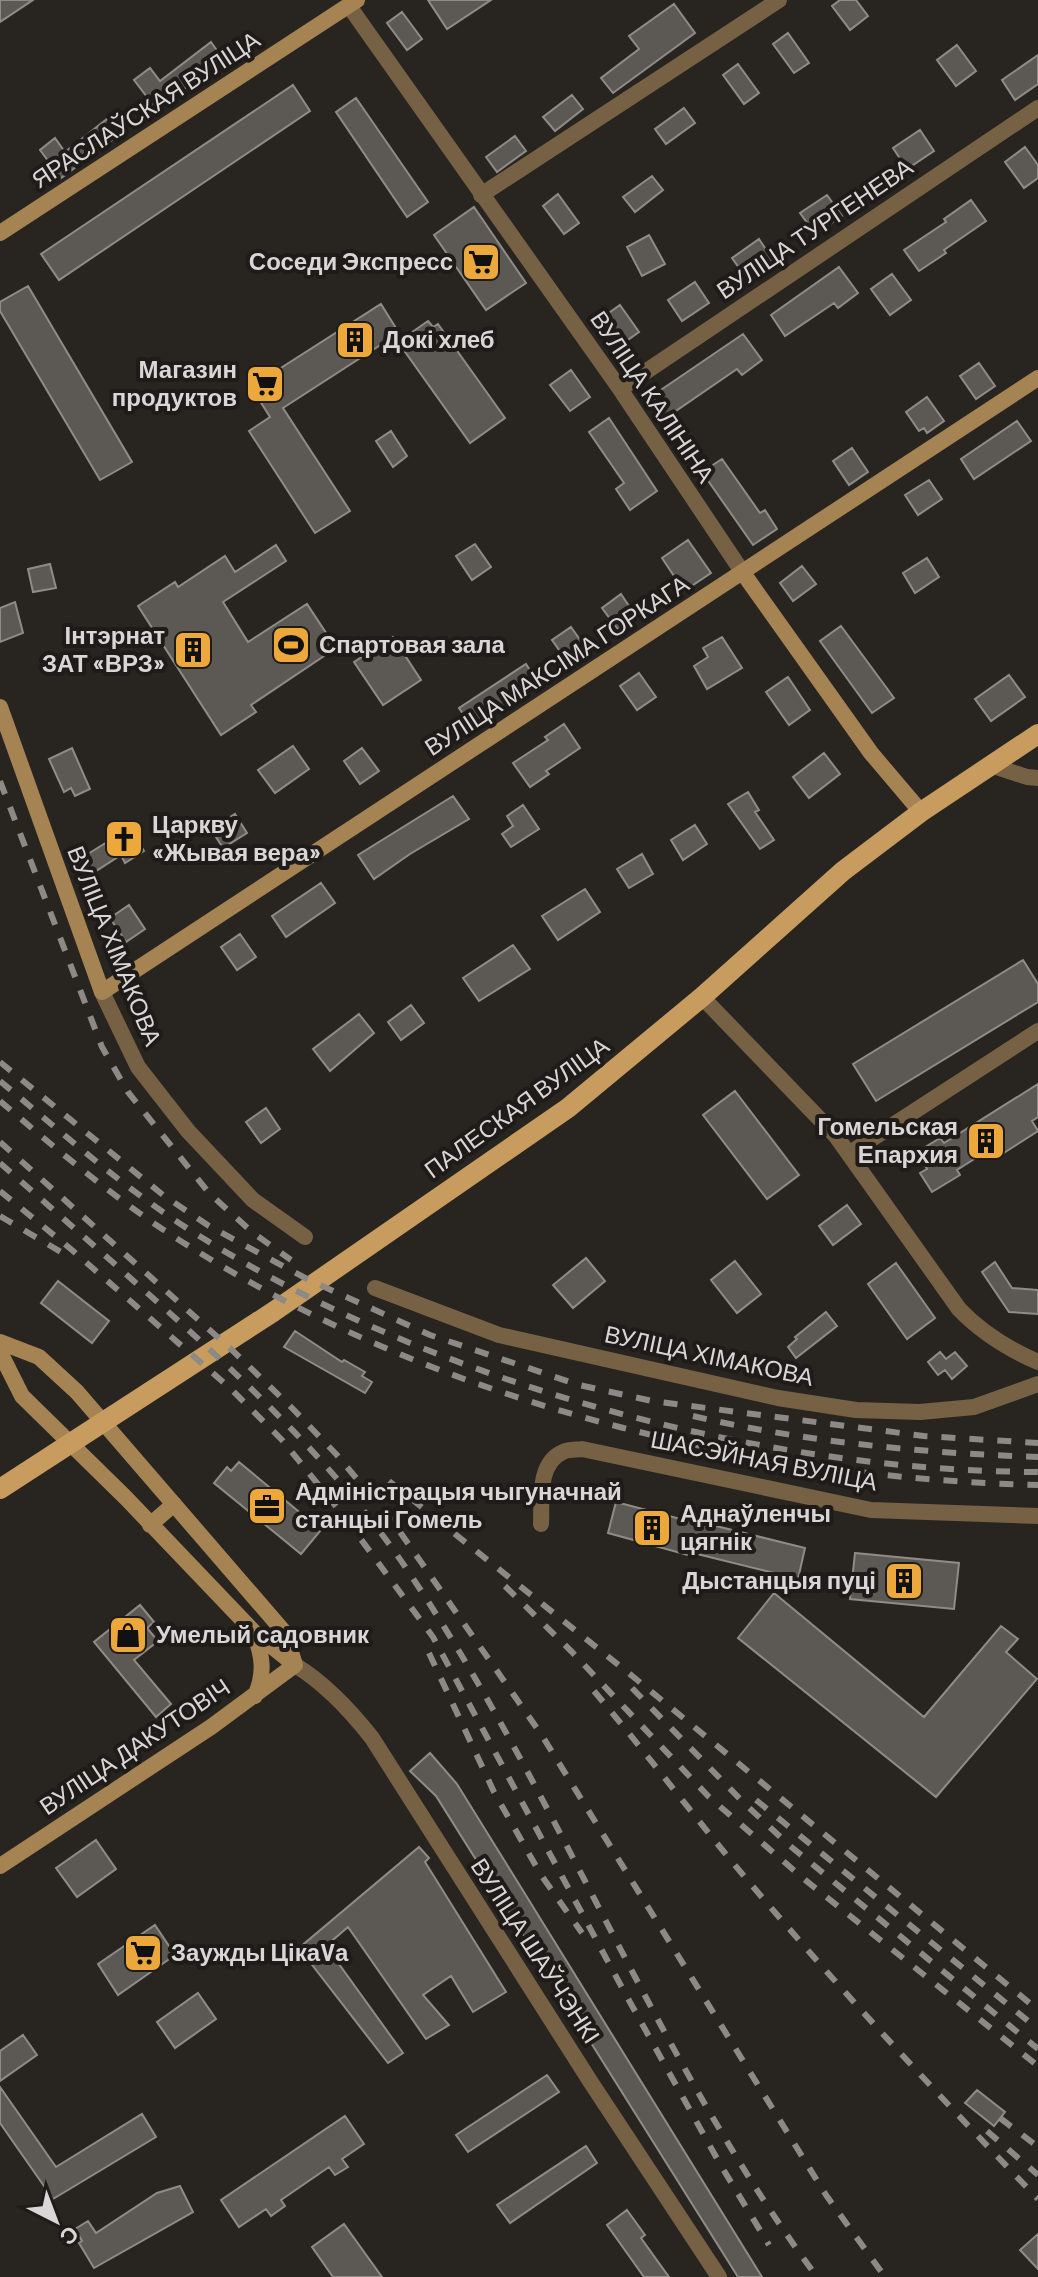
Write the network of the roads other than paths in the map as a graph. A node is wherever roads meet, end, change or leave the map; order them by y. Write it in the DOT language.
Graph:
graph roads {
  1 [pos="779,0"];
  2 [pos="353,3"];
  3 [pos="1038,108"];
  4 [pos="481,195"];
  5 [pos="0,233"];
  6 [pos="1038,378"];
  7 [pos="620,389"];
  8 [pos="743,573"];
  9 [pos="0,707"];
  10 [pos="1038,734"];
  11 [pos="990,765"];
  12 [pos="1038,778"];
  13 [pos="921,812"];
  14 [pos="102,992"];
  15 [pos="702,997"];
  16 [pos="1038,1031"];
  17 [pos="850,1153"];
  18 [pos="305,1237"];
  19 [pos="375,1288"];
  20 [pos="0,1342"];
  21 [pos="0,1352"];
  22 [pos="1038,1362"];
  23 [pos="1038,1384"];
  24 [pos="9,1483"];
  25 [pos="174,1504"];
  26 [pos="1038,1516"];
  27 [pos="541,1524"];
  28 [pos="150,1525"];
  29 [pos="254,1632"];
  30 [pos="295,1665"];
  31 [pos="255,1696"];
  32 [pos="0,1866"];
  33 [pos="719,2277"];
  1 -- 4 [label="street"];
  2 -- 4 [label="street, ВУЛІЦА КАЛІНІНА"];
  2 -- 5 [label="street, ЯРАСЛАЎСКАЯ ВУЛІЦА"];
  3 -- 7 [label="street, ВУЛІЦА ТУРГЕНЕВА"];
  4 -- 7 [label="street, ВУЛІЦА КАЛІНІНА"];
  6 -- 8 [label="street, ВУЛІЦА МАКСІМА ГОРКАГА"];
  7 -- 8 [label="street, ВУЛІЦА КАЛІНІНА"];
  8 -- 13 [label="street, ВУЛІЦА КАЛІНІНА"];
  8 -- 14 [label="street, ВУЛІЦА МАКСІМА ГОРКАГА"];
  9 -- 14 [label="street, ВУЛІЦА ХІМАКОВА"];
  10 -- 11 [label="main road, ПАЛЕСКАЯ ВУЛІЦА"];
  11 -- 12 [label="street"];
  11 -- 13 [label="main road, ПАЛЕСКАЯ ВУЛІЦА"];
  13 -- 15 [label="main road, ПАЛЕСКАЯ ВУЛІЦА"];
  14 -- 18 [label="street, ВУЛІЦА ХІМАКОВА"];
  15 -- 17 [label="street"];
  15 -- 24 [label="main road, ПАЛЕСКАЯ ВУЛІЦА"];
  16 -- 17 [label="street"];
  17 -- 22 [label="street"];
  19 -- 23 [label="street, ВУЛІЦА ХІМАКОВА"];
  20 -- 25 [label="street"];
  21 -- 28 [label="street, ВУЛІЦА ШАЎЧЭНКІ"];
  25 -- 28 [label="street"];
  25 -- 30 [label="street"];
  26 -- 27 [label="street, ШАСЭЙНАЯ ВУЛІЦА"];
  28 -- 29 [label="street, ВУЛІЦА ШАЎЧЭНКІ"];
  29 -- 30 [label="street, ВУЛІЦА ШАЎЧЭНКІ"];
  29 -- 31 [label="street"];
  30 -- 31 [label="street, ВУЛІЦА ДАКУТОВІЧ"];
  30 -- 33 [label="street, ВУЛІЦА ШАЎЧЭНКІ"];
  31 -- 32 [label="street, ВУЛІЦА ДАКУТОВІЧ"];
}
